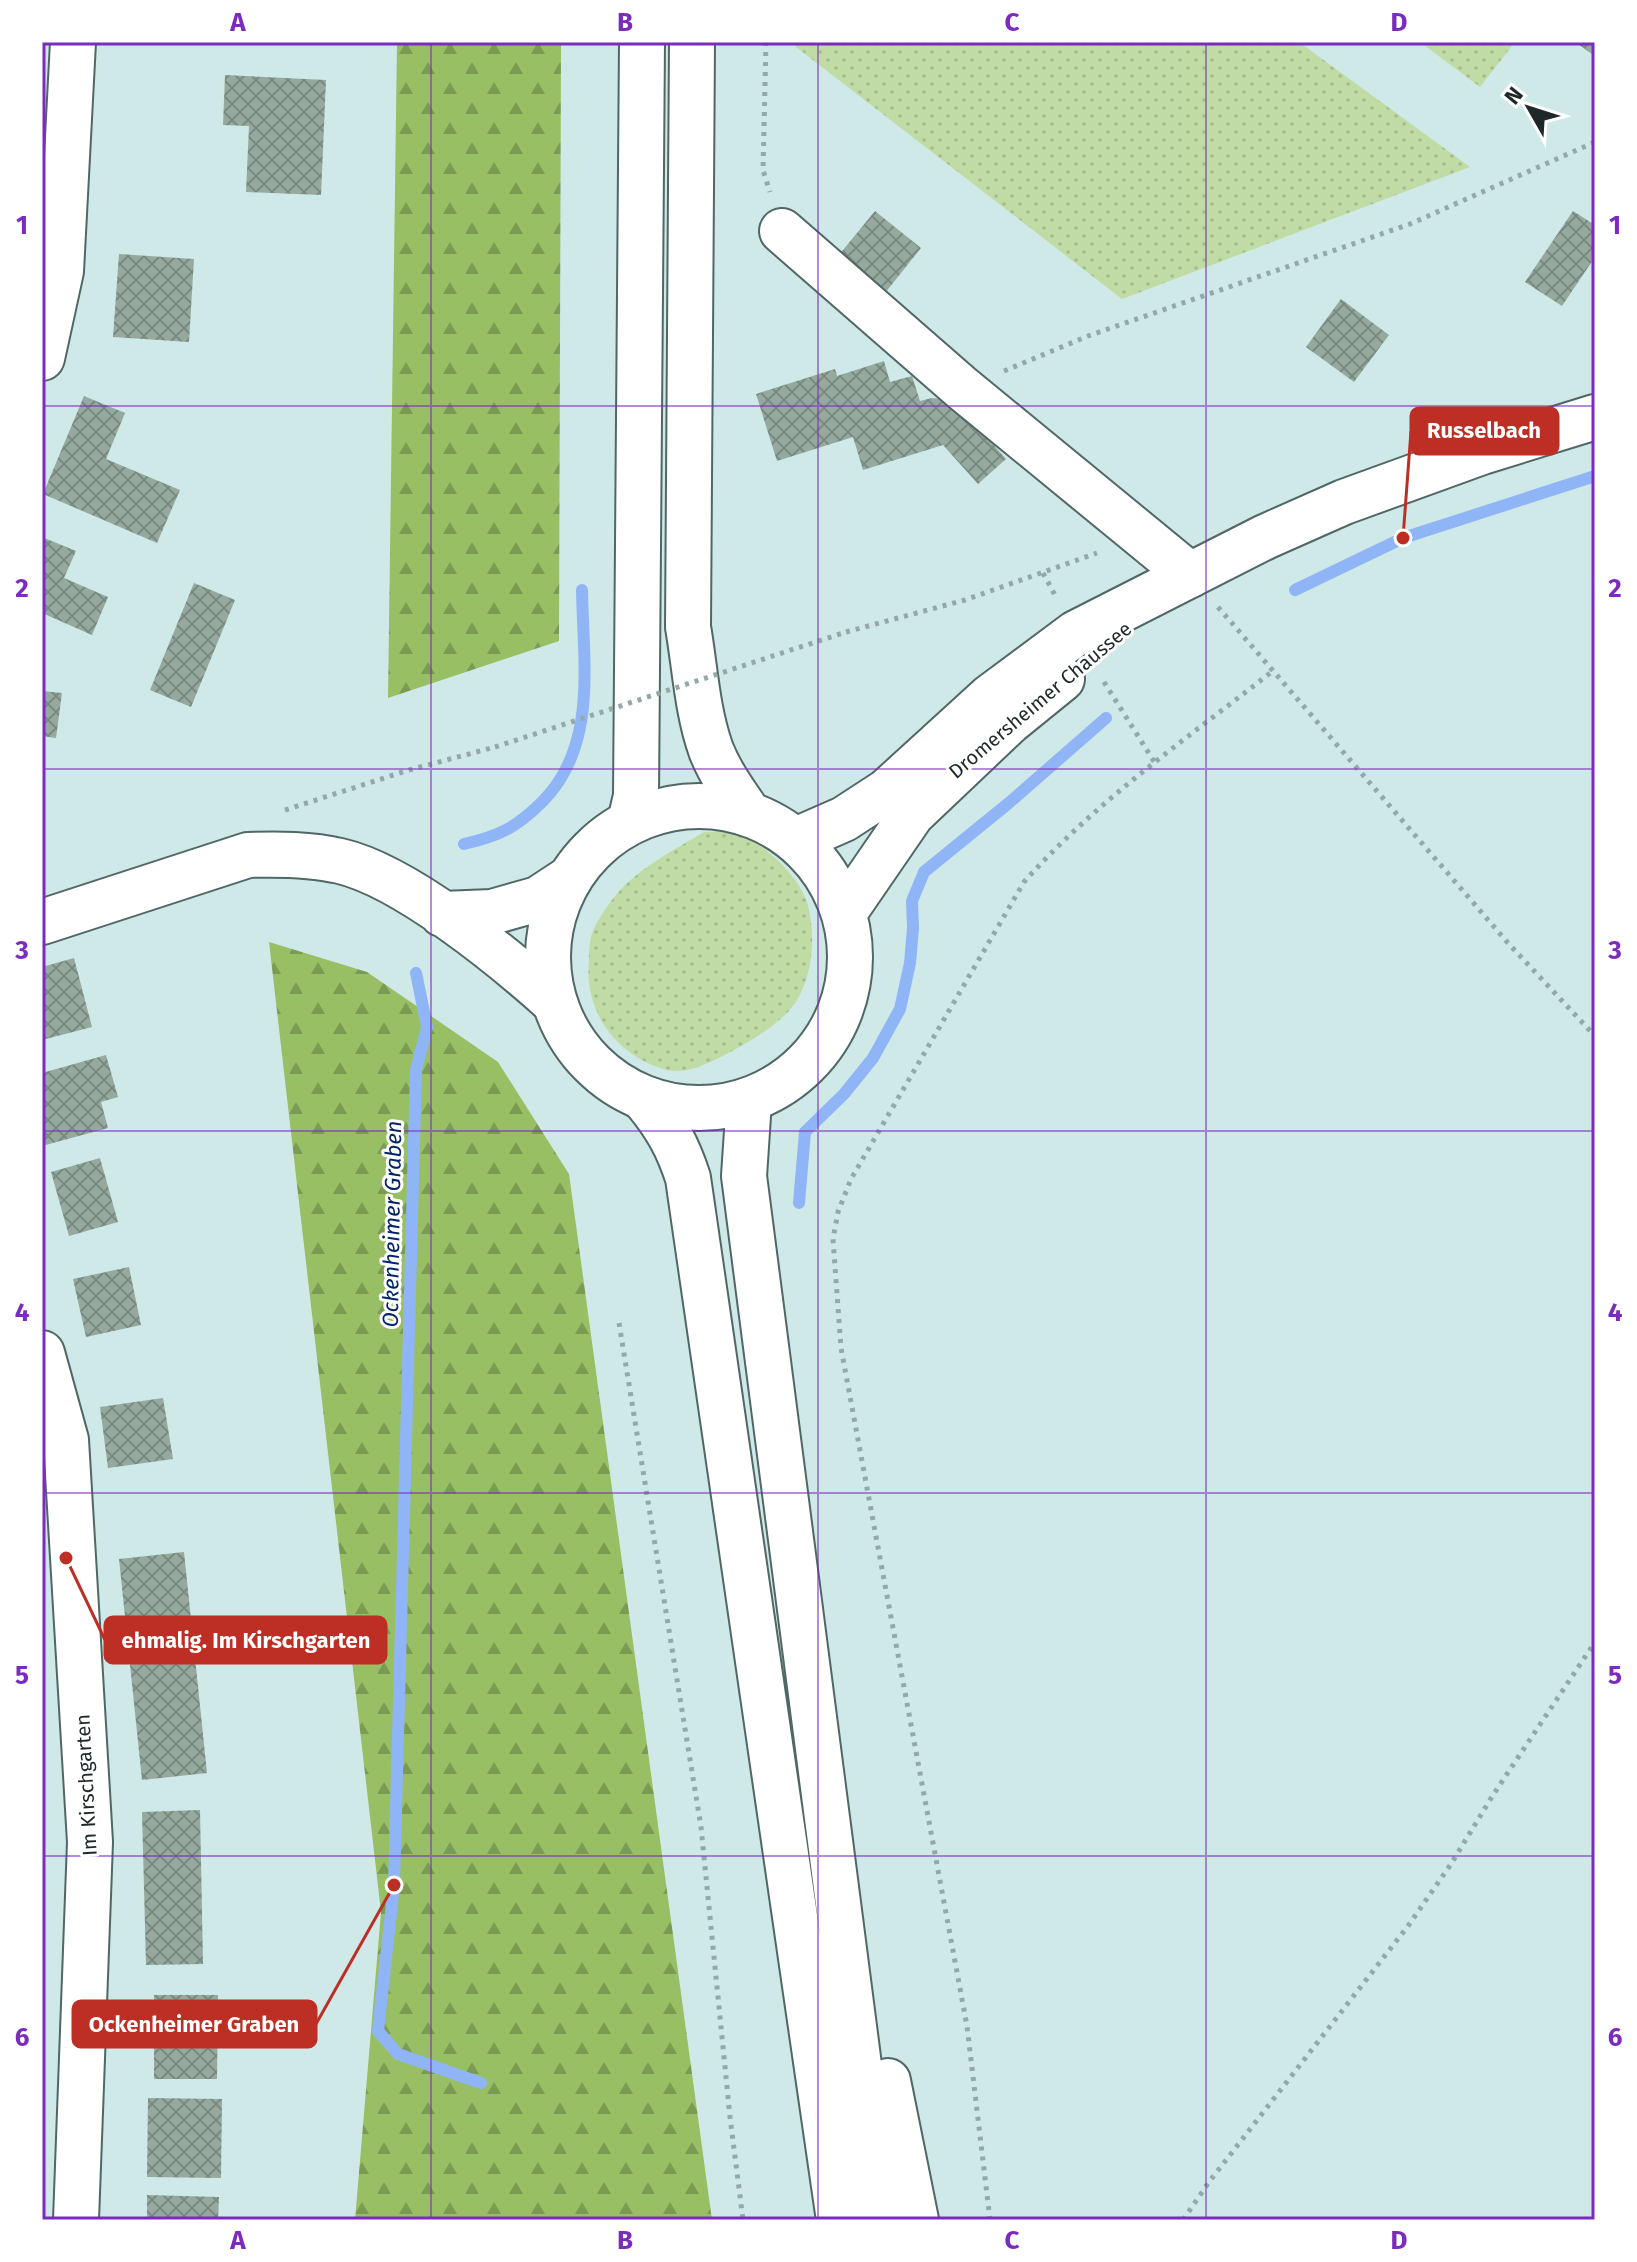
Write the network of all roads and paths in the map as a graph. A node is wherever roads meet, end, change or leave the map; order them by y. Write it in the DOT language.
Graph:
graph roads {
  1 [pos="73,42"];
  2 [pos="642,42"];
  3 [pos="692,42"];
  4 [pos="766,42"];
  5 [pos="1595,142"];
  6 [pos="782,231"];
  7 [pos="42,358"];
  8 [pos="962,388"];
  9 [pos="1595,417"];
  10 [pos="1043,573"];
  11 [pos="1190,575"];
  12 [pos="1089,658"];
  13 [pos="1274,670"];
  14 [pos="495,747"];
  15 [pos="1155,763"];
  16 [pos="749,814"];
  17 [pos="630,822"];
  18 [pos="796,840"];
  19 [pos="570,878"];
  20 [pos="844,913"];
  21 [pos="442,914"];
  22 [pos="42,922"];
  23 [pos="554,1002"];
  24 [pos="1595,1036"];
  25 [pos="645,1100"];
  26 [pos="749,1101"];
  27 [pos="619,1323"];
  28 [pos="42,1353"];
  29 [pos="1595,1642"];
  30 [pos="832,1845"];
  31 [pos="76,2220"];
  32 [pos="743,2220"];
  33 [pos="839,2220"];
  34 [pos="879,2220"];
  35 [pos="916,2220"];
  36 [pos="990,2220"];
  37 [pos="1183,2220"];
  1 -- 7 [label="main road"];
  2 -- 17 [label="main road"];
  3 -- 16 [label="main road"];
  4 -- 6 [label="path"];
  5 -- 8 [label="path"];
  6 -- 8 [label="main road"];
  8 -- 11 [label="main road"];
  9 -- 11 [label="main road, Dromersheimer Chaussee"];
  10 -- 14 [label="path, bridge"];
  11 -- 12 [label="main road, Dromersheimer Chaussee"];
  11 -- 13 [label="path"];
  11 -- 18 [label="main road, Dromersheimer Chaussee"];
  12 -- 15 [label="path"];
  12 -- 20 [label="main road, Dromersheimer Chaussee"];
  13 -- 15 [label="path"];
  13 -- 24 [label="path"];
  15 -- 36 [label="path"];
  16 -- 17 [label="main road"];
  16 -- 18 [label="main road"];
  17 -- 19 [label="main road"];
  18 -- 20 [label="main road"];
  19 -- 21 [label="main road"];
  19 -- 23 [label="main road"];
  20 -- 26 [label="main road"];
  21 -- 22 [label="main road"];
  21 -- 23 [label="main road"];
  23 -- 25 [label="main road"];
  25 -- 26 [label="main road"];
  25 -- 33 [label="main road"];
  26 -- 30 [label="main road"];
  27 -- 32 [label="path"];
  28 -- 31 [label="main road, Im Kirschgarten"];
  29 -- 37 [label="path"];
  30 -- 34 [label="main road"];
  30 -- 35 [label="main road"];
}
